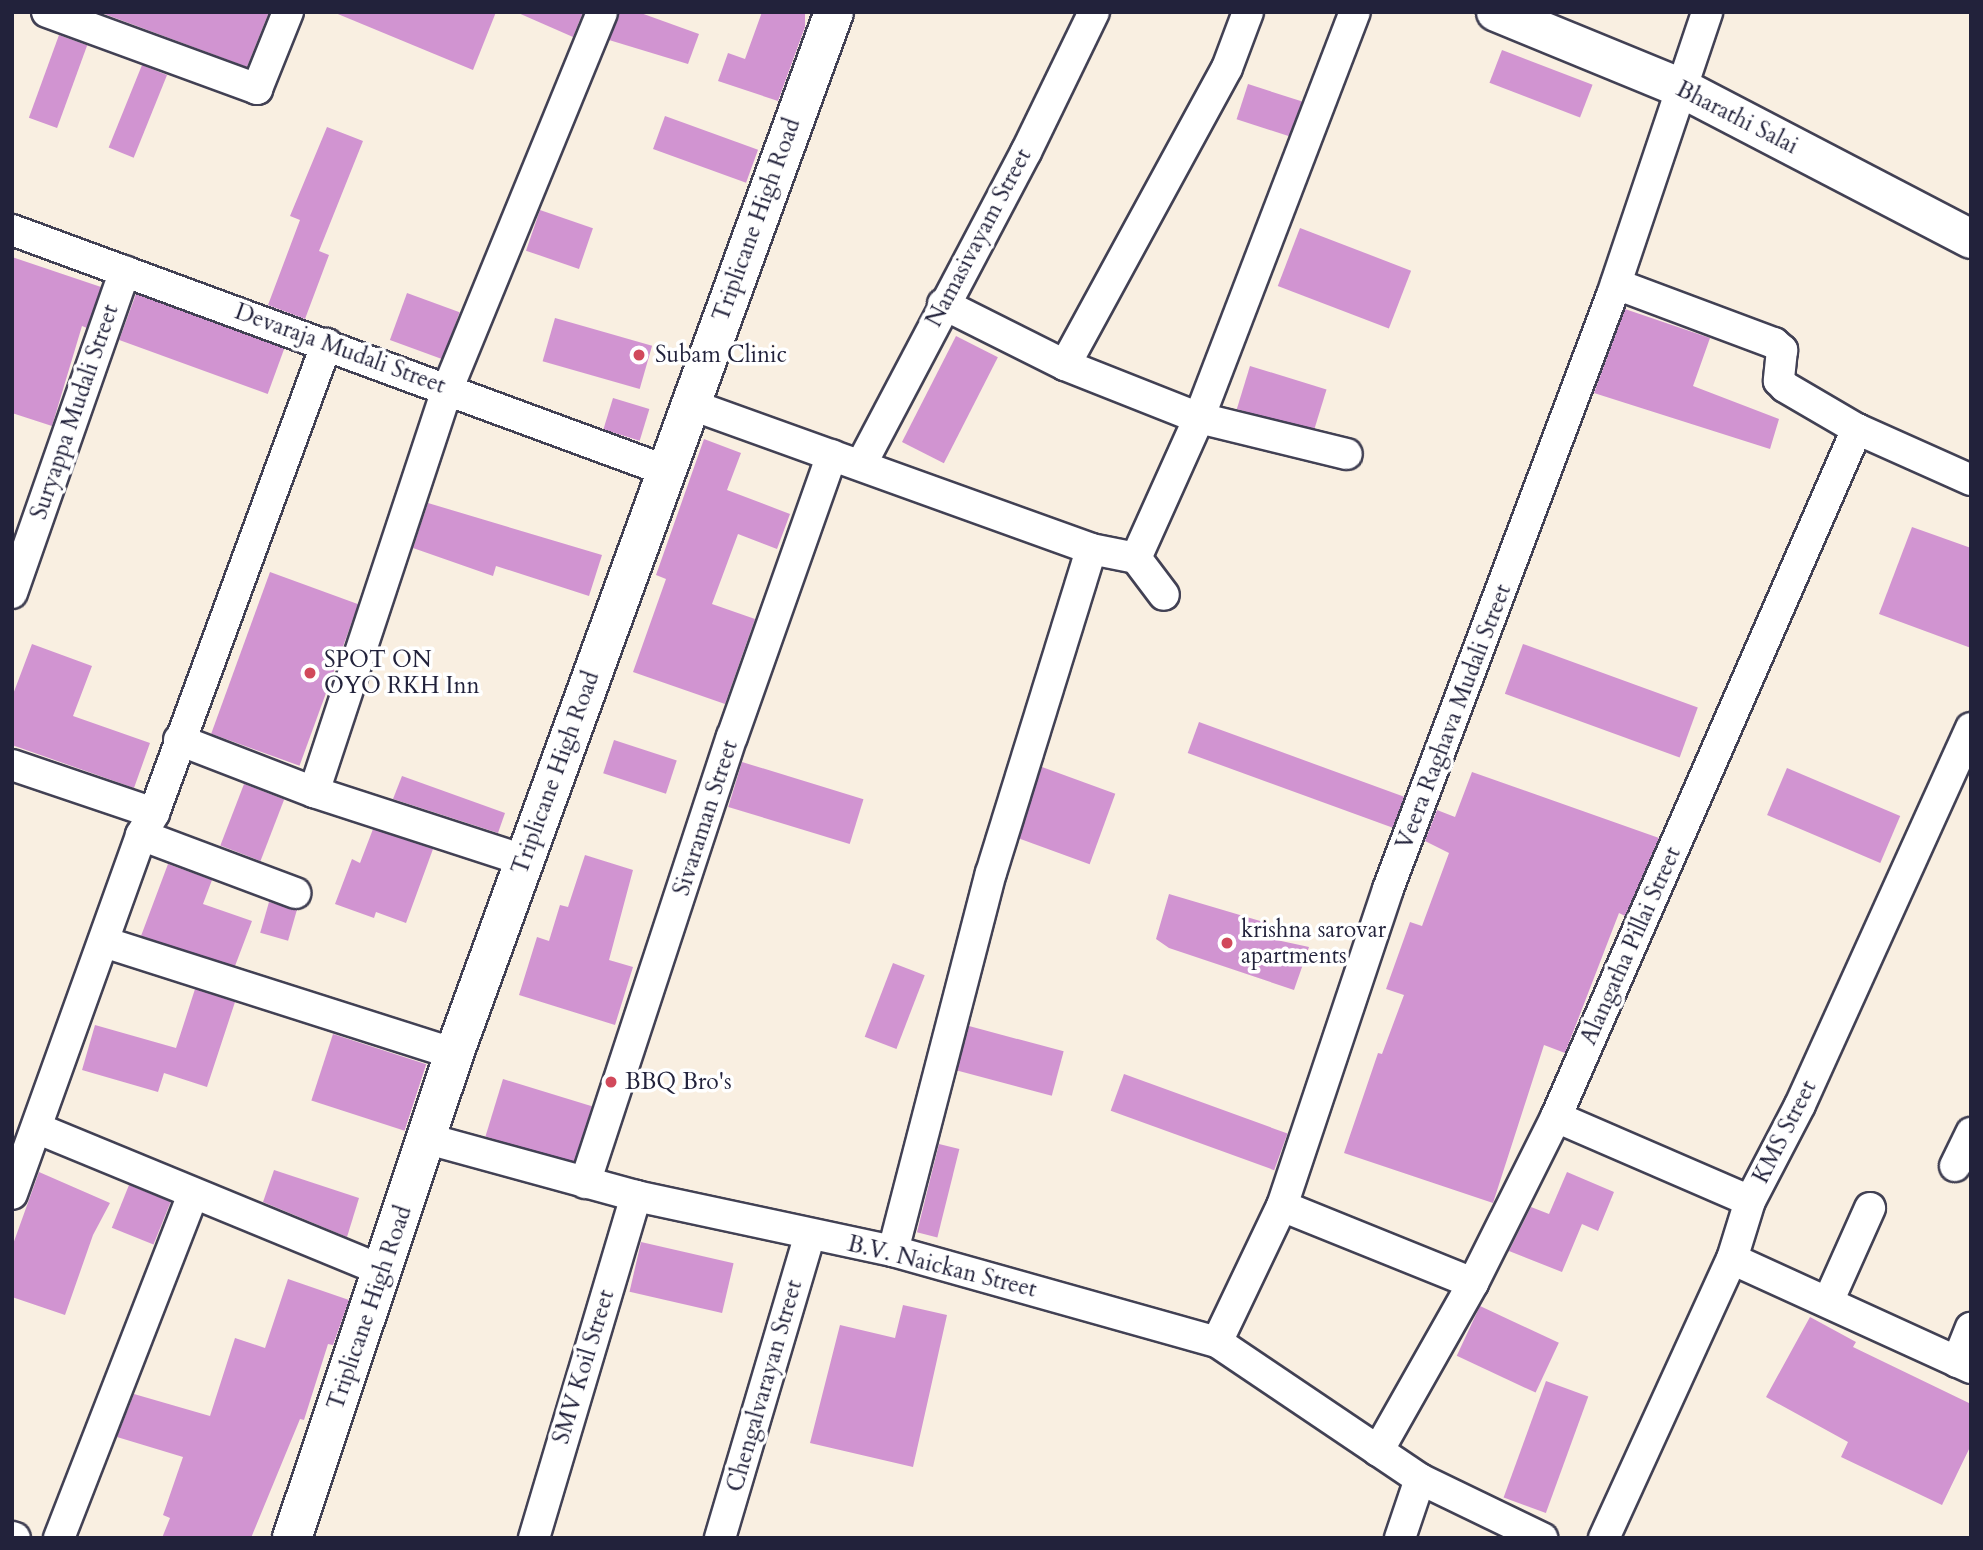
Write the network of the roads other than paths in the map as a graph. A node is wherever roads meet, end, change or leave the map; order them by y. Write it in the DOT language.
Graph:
graph roads {
  1 [pos="47,12"];
  2 [pos="288,12"];
  3 [pos="602,12"];
  4 [pos="834,12"];
  5 [pos="1094,12"];
  6 [pos="1248,12"];
  7 [pos="1355,12"];
  8 [pos="1496,12"];
  9 [pos="1707,12"];
  10 [pos="1681,88"];
  11 [pos="12,230"];
  12 [pos="1971,239"];
  13 [pos="125,271"];
  14 [pos="1616,284"];
  15 [pos="943,304"];
  16 [pos="327,344"];
  17 [pos="1065,365"];
  18 [pos="448,388"];
  19 [pos="689,404"];
  20 [pos="1199,418"];
  21 [pos="1857,429"];
  22 [pos="1347,454"];
  23 [pos="832,455"];
  24 [pos="862,463"];
  25 [pos="667,471"];
  26 [pos="1971,480"];
  27 [pos="1091,549"];
  28 [pos="1136,558"];
  29 [pos="12,593"];
  30 [pos="1164,595"];
  31 [pos="1971,728"];
  32 [pos="179,740"];
  33 [pos="12,765"];
  34 [pos="314,792"];
  35 [pos="147,824"];
  36 [pos="523,860"];
  37 [pos="295,893"];
  38 [pos="104,942"];
  39 [pos="453,1054"];
  40 [pos="1556,1117"];
  41 [pos="39,1129"];
  42 [pos="1971,1133"];
  43 [pos="428,1139"];
  44 [pos="1955,1166"];
  45 [pos="585,1183"];
  46 [pos="12,1194"];
  47 [pos="193,1195"];
  48 [pos="636,1196"];
  49 [pos="1750,1201"];
  50 [pos="1282,1206"];
  51 [pos="1870,1209"];
  52 [pos="810,1235"];
  53 [pos="893,1251"];
  54 [pos="1732,1259"];
  55 [pos="384,1271"];
  56 [pos="1473,1283"];
  57 [pos="1828,1302"];
  58 [pos="1971,1328"];
  59 [pos="1217,1342"];
  60 [pos="1964,1365"];
  61 [pos="1378,1451"];
  62 [pos="1420,1479"];
  63 [pos="59,1538"];
  64 [pos="292,1538"];
  65 [pos="534,1538"];
  66 [pos="720,1538"];
  67 [pos="1400,1538"];
  68 [pos="1542,1538"];
  69 [pos="1604,1538"];
  1 -- 2 [label="street"];
  3 -- 18 [label="street"];
  4 -- 19 [label="main road, Triplicane High Road"];
  5 -- 15 [label="street, Namasivayam Street"];
  6 -- 17 [label="street"];
  7 -- 20 [label="street"];
  8 -- 10 [label="main road, Bharathi Salai"];
  9 -- 10 [label="street, Veera Raghava Mudali Street"];
  10 -- 12 [label="main road, Bharathi Salai"];
  10 -- 14 [label="street, Veera Raghava Mudali Street"];
  11 -- 13 [label="street, Devaraja Mudali Street"];
  13 -- 16 [label="street, Devaraja Mudali Street"];
  13 -- 29 [label="street, Suryappa Mudali Street"];
  14 -- 21 [label="street"];
  14 -- 50 [label="street, Veera Raghava Mudali Street"];
  15 -- 17 [label="street"];
  15 -- 24 [label="street, Namasivayam Street"];
  16 -- 18 [label="street, Devaraja Mudali Street"];
  16 -- 32 [label="street"];
  17 -- 20 [label="street"];
  18 -- 25 [label="street, Devaraja Mudali Street"];
  18 -- 34 [label="street"];
  19 -- 23 [label="street"];
  19 -- 25 [label="main road, Triplicane High Road"];
  20 -- 22 [label="street"];
  20 -- 28 [label="street"];
  21 -- 26 [label="street"];
  21 -- 40 [label="street, Alangatha Pillai Street"];
  23 -- 24 [label="street"];
  23 -- 45 [label="street, Sivaraman Street"];
  24 -- 27 [label="street"];
  25 -- 36 [label="main road, Triplicane High Road"];
  27 -- 28 [label="street"];
  27 -- 53 [label="street"];
  28 -- 30 [label="street"];
  31 -- 49 [label="street, KMS Street"];
  32 -- 34 [label="street"];
  32 -- 35 [label="street"];
  33 -- 35 [label="street"];
  34 -- 36 [label="street"];
  35 -- 37 [label="street"];
  35 -- 38 [label="street"];
  36 -- 39 [label="main road, Triplicane High Road"];
  38 -- 39 [label="street"];
  38 -- 41 [label="street"];
  39 -- 43 [label="main road, Triplicane High Road"];
  40 -- 49 [label="street"];
  40 -- 56 [label="street, Alangatha Pillai Street"];
  41 -- 46 [label="street"];
  41 -- 47 [label="street"];
  42 -- 44 [label="street"];
  43 -- 45 [label="street, B.V. Naickan Street"];
  43 -- 55 [label="main road, Triplicane High Road"];
  45 -- 48 [label="street, B.V. Naickan Street"];
  47 -- 55 [label="street"];
  47 -- 63 [label="street"];
  48 -- 52 [label="street, B.V. Naickan Street"];
  48 -- 65 [label="street, SMV Koil Street"];
  49 -- 54 [label="street, KMS Street"];
  50 -- 56 [label="street"];
  50 -- 59 [label="street, Veera Raghava Mudali Street"];
  51 -- 57 [label="street"];
  52 -- 53 [label="street, B.V. Naickan Street"];
  52 -- 66 [label="street, Chengalvarayan Street"];
  53 -- 59 [label="street, B.V. Naickan Street"];
  54 -- 57 [label="street"];
  54 -- 69 [label="street, KMS Street"];
  55 -- 64 [label="main road, Triplicane High Road"];
  56 -- 61 [label="street, Alangatha Pillai Street"];
  57 -- 60 [label="street"];
  58 -- 60 [label="street"];
  59 -- 61 [label="street, B.V. Naickan Street"];
  61 -- 62 [label="street, B.V. Naickan Street"];
  62 -- 67 [label="street"];
  62 -- 68 [label="street, B.V. Naickan Street"];
}
